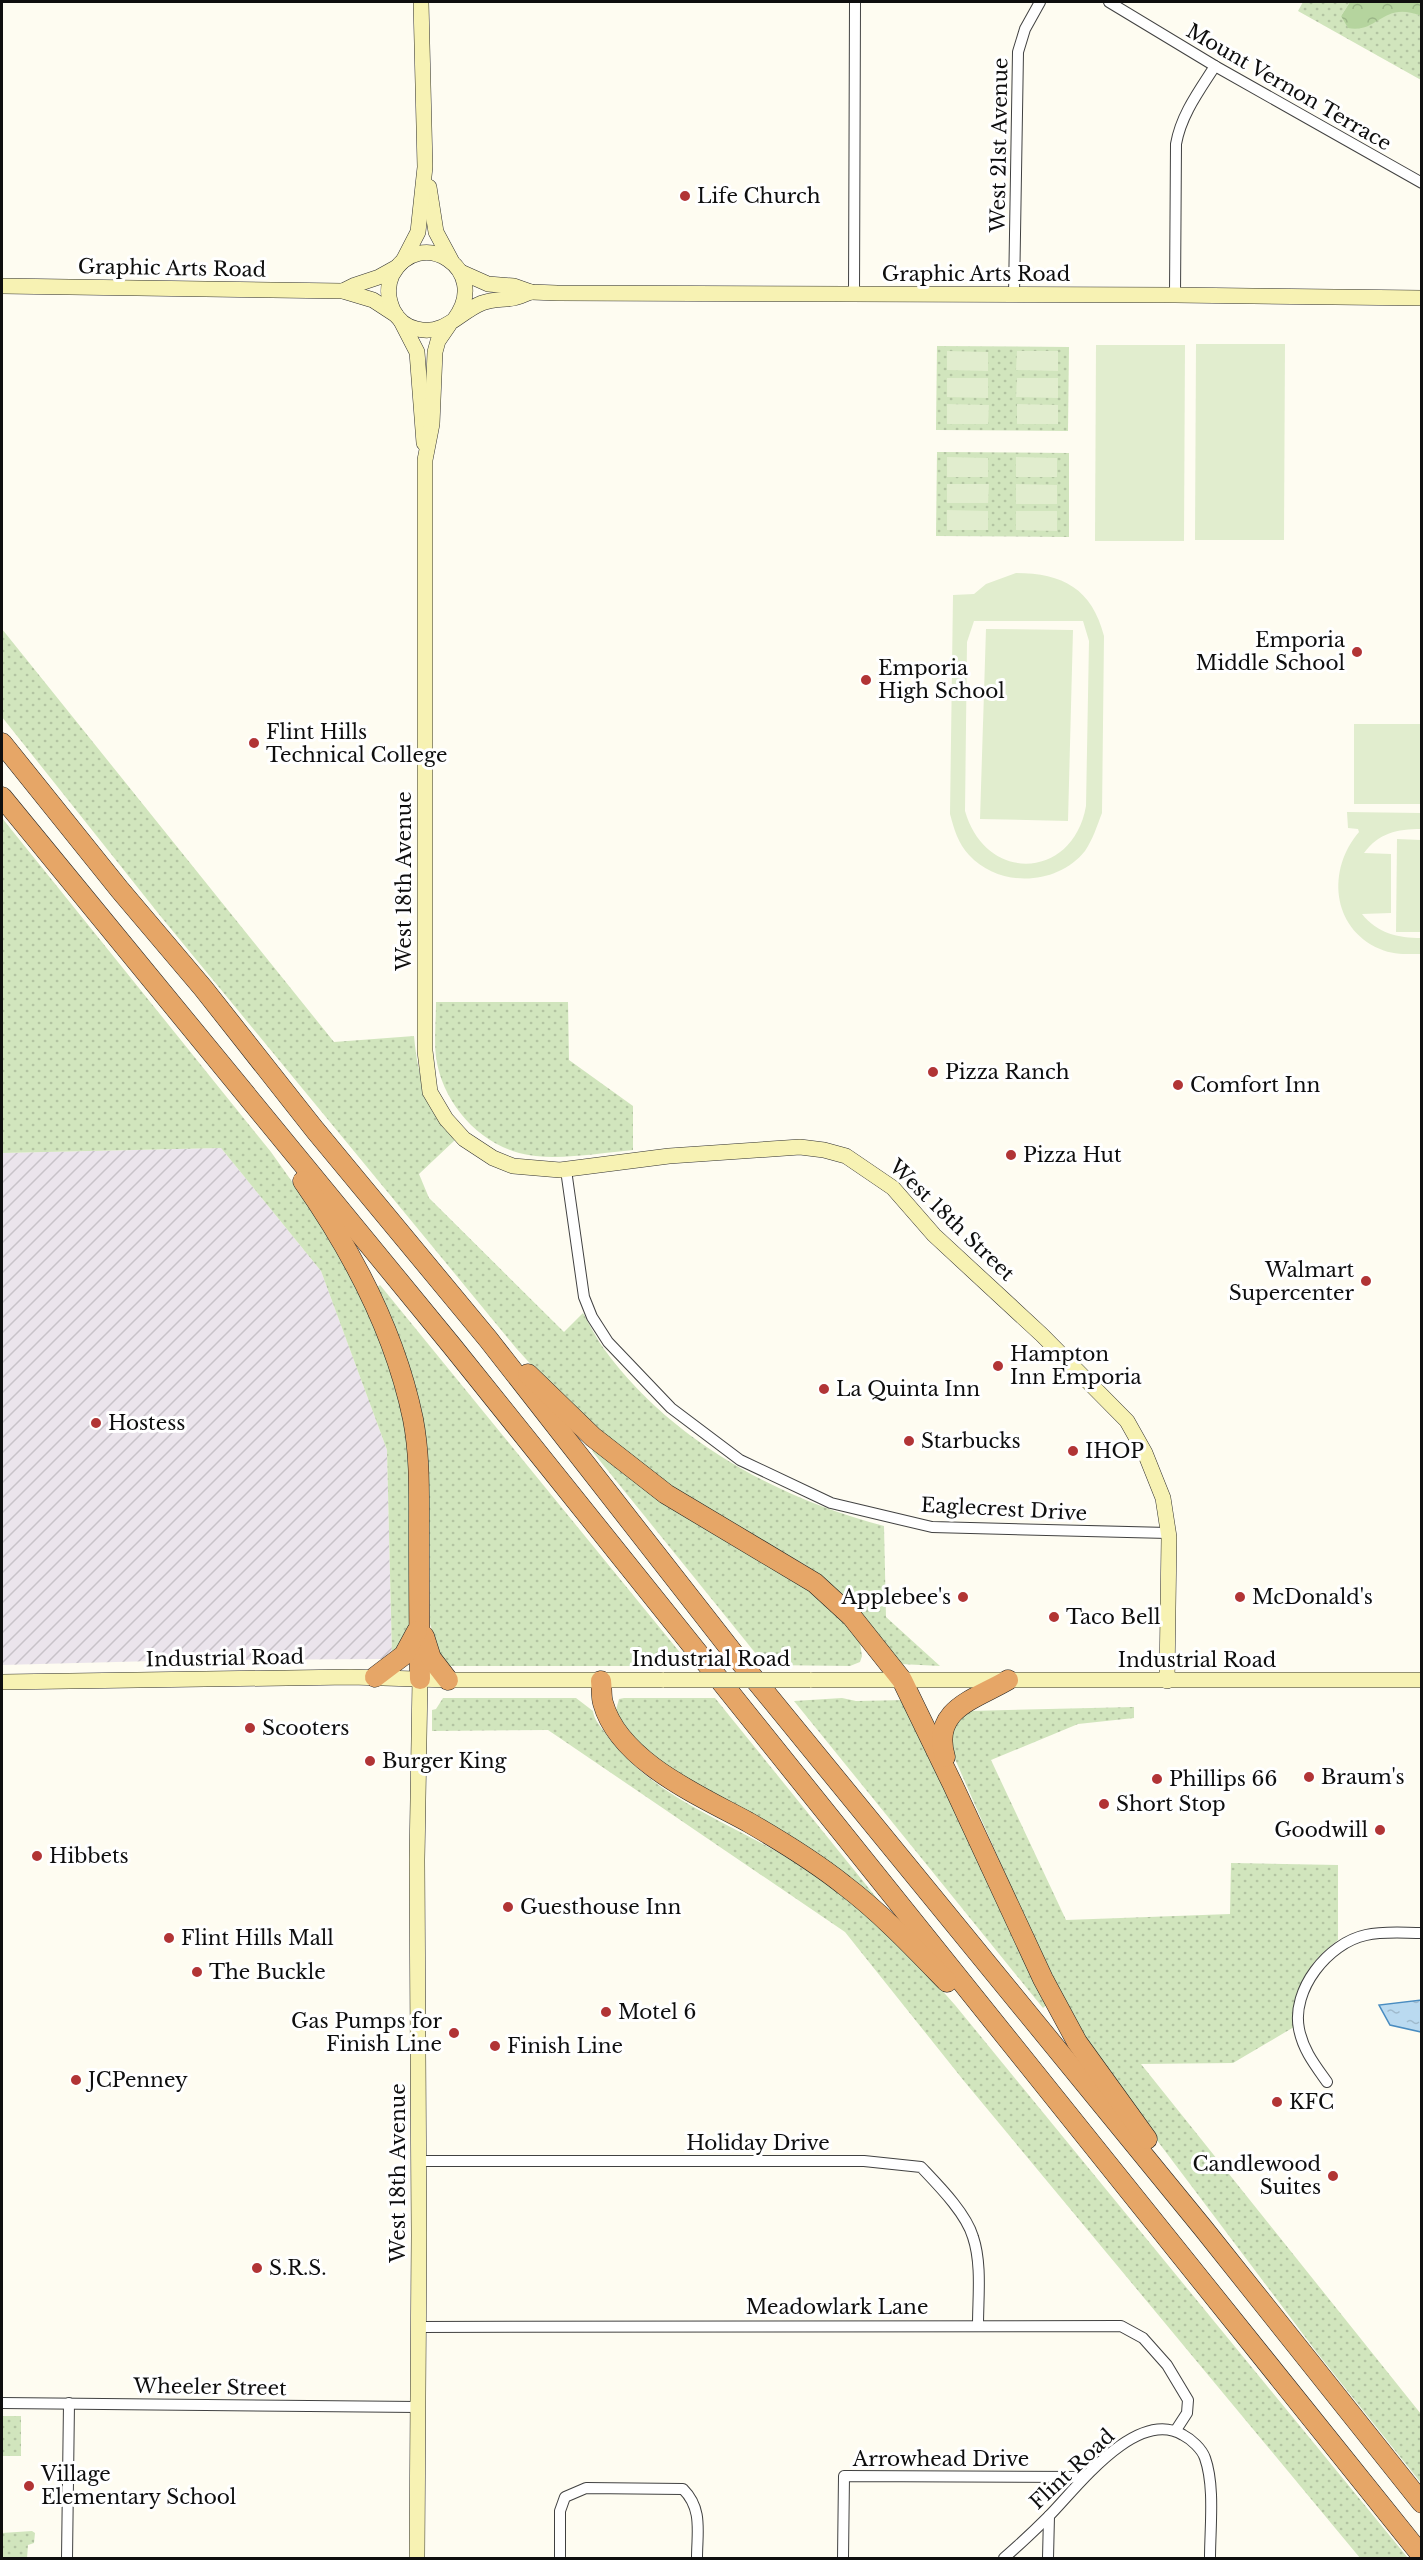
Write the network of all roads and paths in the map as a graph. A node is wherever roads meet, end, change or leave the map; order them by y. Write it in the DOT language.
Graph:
graph roads {
  1 [pos="421,2"];
  2 [pos="855,2"];
  3 [pos="1040,2"];
  4 [pos="1109,2"];
  5 [pos="1215,66"];
  6 [pos="425,166"];
  7 [pos="1422,183"];
  8 [pos="400,264"];
  9 [pos="458,268"];
  10 [pos="2,286"];
  11 [pos="343,291"];
  12 [pos="531,292"];
  13 [pos="854,294"];
  14 [pos="1014,295"];
  15 [pos="1176,295"];
  16 [pos="1422,298"];
  17 [pos="399,318"];
  18 [pos="452,323"];
  19 [pos="425,452"];
  20 [pos="2,743"];
  21 [pos="2,797"];
  22 [pos="426,1058"];
  23 [pos="254,1102"];
  24 [pos="566,1170"];
  25 [pos="488,1339"];
  26 [pos="1168,1533"];
  27 [pos="419,1626"];
  28 [pos="375,1677"];
  29 [pos="420,1679"];
  30 [pos="448,1680"];
  31 [pos="902,1680"];
  32 [pos="1008,1680"];
  33 [pos="1422,1680"];
  34 [pos="602,1681"];
  35 [pos="1167,1681"];
  36 [pos="2,1682"];
  37 [pos="952,1783"];
  38 [pos="1422,1933"];
  39 [pos="990,2018"];
  40 [pos="1327,2082"];
  41 [pos="418,2161"];
  42 [pos="1203,2228"];
  43 [pos="978,2325"];
  44 [pos="418,2327"];
  45 [pos="2,2403"];
  46 [pos="69,2403"];
  47 [pos="418,2407"];
  48 [pos="1176,2430"];
  49 [pos="1084,2477"];
  50 [pos="1422,2503"];
  51 [pos="1049,2516"];
  52 [pos="1422,2556"];
  53 [pos="68,2559"];
  54 [pos="417,2559"];
  55 [pos="560,2559"];
  56 [pos="697,2559"];
  57 [pos="843,2559"];
  58 [pos="1004,2559"];
  59 [pos="1048,2559"];
  60 [pos="1210,2559"];
  1 -- 6 [label="street"];
  2 -- 13 [label="street"];
  3 -- 14 [label="street, West 21st Avenue"];
  4 -- 5 [label="street, Mount Vernon Terrace"];
  5 -- 7 [label="street, Mount Vernon Terrace"];
  5 -- 15 [label="street"];
  6 -- 8 [label="street"];
  6 -- 9 [label="street"];
  8 -- 9 [label="street"];
  8 -- 11 [label="street, Graphic Arts Road"];
  8 -- 17 [label="street"];
  9 -- 12 [label="street, Graphic Arts Road"];
  9 -- 18 [label="street"];
  10 -- 11 [label="street, Graphic Arts Road"];
  11 -- 17 [label="street, Graphic Arts Road"];
  12 -- 13 [label="street, Graphic Arts Road"];
  12 -- 18 [label="street, Graphic Arts Road"];
  13 -- 14 [label="street, Graphic Arts Road"];
  14 -- 15 [label="street, Graphic Arts Road"];
  15 -- 16 [label="street, Graphic Arts Road"];
  17 -- 18 [label="street"];
  17 -- 19 [label="street, West 18th Avenue"];
  18 -- 19 [label="street, West 18th Avenue"];
  19 -- 22 [label="street, West 18th Avenue"];
  20 -- 25 [label="highway"];
  21 -- 23 [label="highway"];
  22 -- 24 [label="street, West 18th Street"];
  23 -- 27 [label="highway"];
  23 -- 39 [label="highway"];
  24 -- 26 [label="street, West 18th Street"];
  24 -- 26 [label="street, Eaglecrest Drive"];
  25 -- 31 [label="highway"];
  25 -- 42 [label="highway"];
  26 -- 35 [label="street, West 18th Street"];
  27 -- 28 [label="highway"];
  27 -- 29 [label="highway"];
  27 -- 30 [label="highway"];
  28 -- 29 [label="street, Industrial Road"];
  28 -- 36 [label="street, Industrial Road"];
  29 -- 30 [label="street, Industrial Road"];
  29 -- 41 [label="street, West 18th Avenue"];
  30 -- 34 [label="street, Industrial Road"];
  31 -- 32 [label="street, Industrial Road"];
  31 -- 34 [label="street, Industrial Road, bridge"];
  31 -- 37 [label="highway"];
  32 -- 35 [label="street, Industrial Road"];
  32 -- 37 [label="highway"];
  33 -- 35 [label="street, Industrial Road"];
  34 -- 39 [label="highway"];
  37 -- 42 [label="highway"];
  38 -- 40 [label="street"];
  39 -- 52 [label="highway"];
  41 -- 43 [label="street, Holiday Drive"];
  41 -- 44 [label="street, West 18th Avenue"];
  42 -- 50 [label="highway"];
  43 -- 44 [label="street, Meadowlark Lane"];
  43 -- 48 [label="street, Meadowlark Lane"];
  44 -- 47 [label="street, West 18th Avenue"];
  45 -- 46 [label="street, Wheeler Street"];
  46 -- 47 [label="street, Wheeler Street"];
  46 -- 53 [label="street"];
  47 -- 54 [label="street, West 18th Avenue"];
  48 -- 49 [label="street, Flint Road"];
  48 -- 60 [label="street"];
  49 -- 51 [label="street, Flint Road"];
  49 -- 57 [label="street, Arrowhead Drive"];
  51 -- 58 [label="street, Flint Road"];
  51 -- 59 [label="street"];
  55 -- 56 [label="street"];
}
